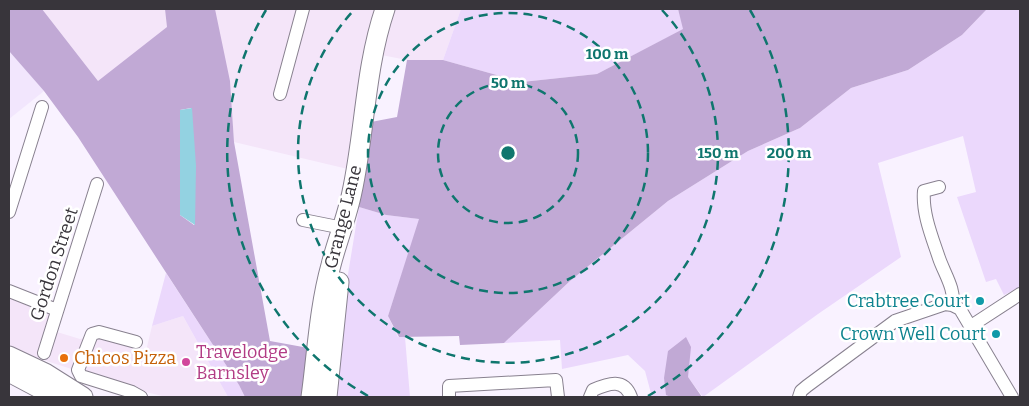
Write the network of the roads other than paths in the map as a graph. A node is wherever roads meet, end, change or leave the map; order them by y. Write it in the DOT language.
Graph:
graph roads {
  1 [pos="302,9"];
  2 [pos="385,9"];
  3 [pos="280,94"];
  4 [pos="42,107"];
  5 [pos="97,184"];
  6 [pos="939,187"];
  7 [pos="9,212"];
  8 [pos="303,220"];
  9 [pos="343,228"];
  10 [pos="9,291"];
  11 [pos="1020,294"];
  12 [pos="956,307"];
  13 [pos="57,310"];
  14 [pos="971,326"];
  15 [pos="136,342"];
  16 [pos="44,354"];
  17 [pos="9,356"];
  18 [pos="9,372"];
  19 [pos="449,392"];
  20 [pos="56,397"];
  21 [pos="83,397"];
  22 [pos="140,397"];
  23 [pos="311,397"];
  24 [pos="328,397"];
  25 [pos="558,397"];
  26 [pos="590,397"];
  27 [pos="631,397"];
  28 [pos="799,397"];
  29 [pos="1012,397"];
  1 -- 3 [label="street"];
  2 -- 9 [label="highway, Grange Lane"];
  4 -- 7 [label="street"];
  5 -- 13 [label="street, Gordon Street"];
  6 -- 12 [label="street"];
  8 -- 9 [label="street"];
  9 -- 23 [label="highway, Grange Lane"];
  9 -- 24 [label="highway"];
  10 -- 13 [label="street"];
  11 -- 14 [label="street"];
  12 -- 14 [label="street"];
  12 -- 28 [label="street"];
  13 -- 16 [label="street, Gordon Street"];
  14 -- 29 [label="street"];
  15 -- 22 [label="street"];
  17 -- 21 [label="highway"];
  18 -- 20 [label="highway"];
  19 -- 25 [label="street"];
  26 -- 27 [label="street"];
}
